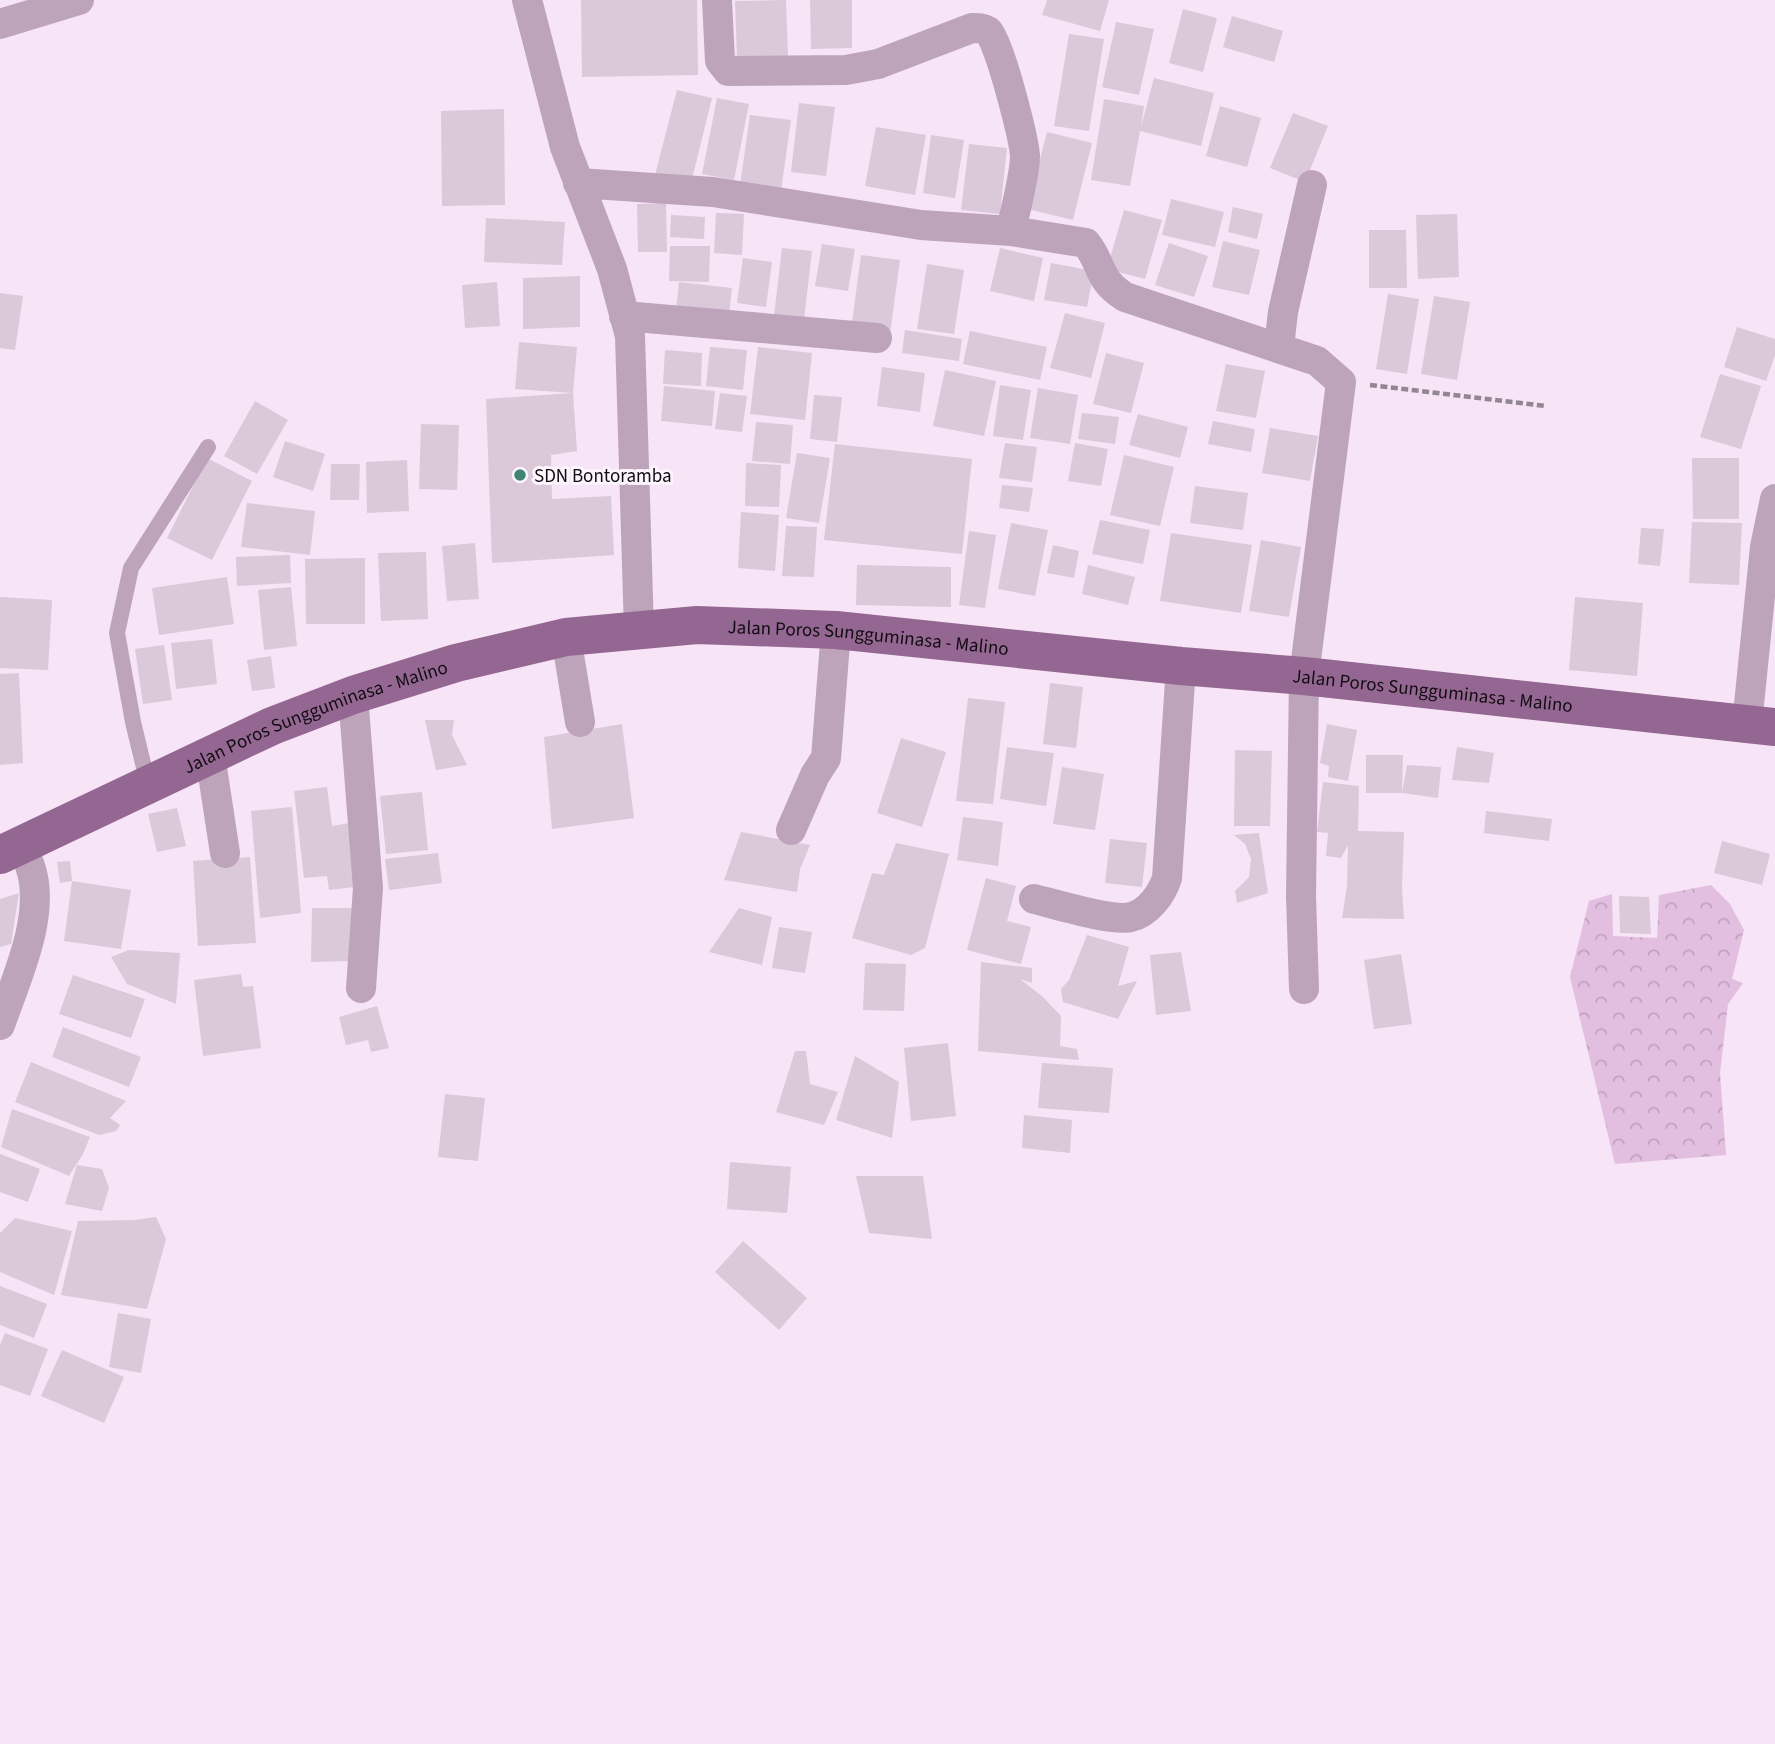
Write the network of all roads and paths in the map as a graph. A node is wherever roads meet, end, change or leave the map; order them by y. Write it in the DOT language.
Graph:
graph roads {
  1 [pos="79,0"];
  2 [pos="527,0"];
  3 [pos="717,0"];
  4 [pos="0,24"];
  5 [pos="578,183"];
  6 [pos="1312,185"];
  7 [pos="1011,232"];
  8 [pos="624,316"];
  9 [pos="877,338"];
  10 [pos="1279,347"];
  11 [pos="1341,382"];
  12 [pos="1546,406"];
  13 [pos="208,447"];
  14 [pos="1775,499"];
  15 [pos="836,629"];
  16 [pos="639,630"];
  17 [pos="566,636"];
  18 [pos="1181,666"];
  19 [pos="1304,676"];
  20 [pos="353,695"];
  21 [pos="580,722"];
  22 [pos="1761,726"];
  23 [pos="210,755"];
  24 [pos="148,784"];
  25 [pos="792,830"];
  26 [pos="10,851"];
  27 [pos="225,853"];
  28 [pos="1034,899"];
  29 [pos="361,988"];
  30 [pos="1304,989"];
  31 [pos="0,1025"];
  1 -- 4 [label="street"];
  2 -- 5 [label="street"];
  3 -- 7 [label="street"];
  5 -- 7 [label="street"];
  5 -- 8 [label="street"];
  6 -- 10 [label="street"];
  7 -- 10 [label="street"];
  8 -- 9 [label="street"];
  8 -- 16 [label="street"];
  10 -- 11 [label="street"];
  11 -- 12 [label="path"];
  11 -- 19 [label="street"];
  13 -- 24 [label="lane"];
  14 -- 22 [label="street"];
  15 -- 16 [label="main road, Jalan Poros Sungguminasa - Malino"];
  15 -- 18 [label="main road, Jalan Poros Sungguminasa - Malino"];
  15 -- 25 [label="street"];
  16 -- 17 [label="main road, Jalan Poros Sungguminasa - Malino"];
  17 -- 20 [label="main road, Jalan Poros Sungguminasa - Malino"];
  17 -- 21 [label="street"];
  18 -- 19 [label="main road, Jalan Poros Sungguminasa - Malino"];
  18 -- 28 [label="street"];
  19 -- 22 [label="main road, Jalan Poros Sungguminasa - Malino"];
  19 -- 30 [label="street"];
  20 -- 23 [label="main road, Jalan Poros Sungguminasa - Malino"];
  20 -- 29 [label="street"];
  23 -- 24 [label="main road, Jalan Poros Sungguminasa - Malino"];
  23 -- 27 [label="street"];
  24 -- 26 [label="main road, Jalan Poros Sungguminasa - Malino"];
  26 -- 31 [label="street"];
}
